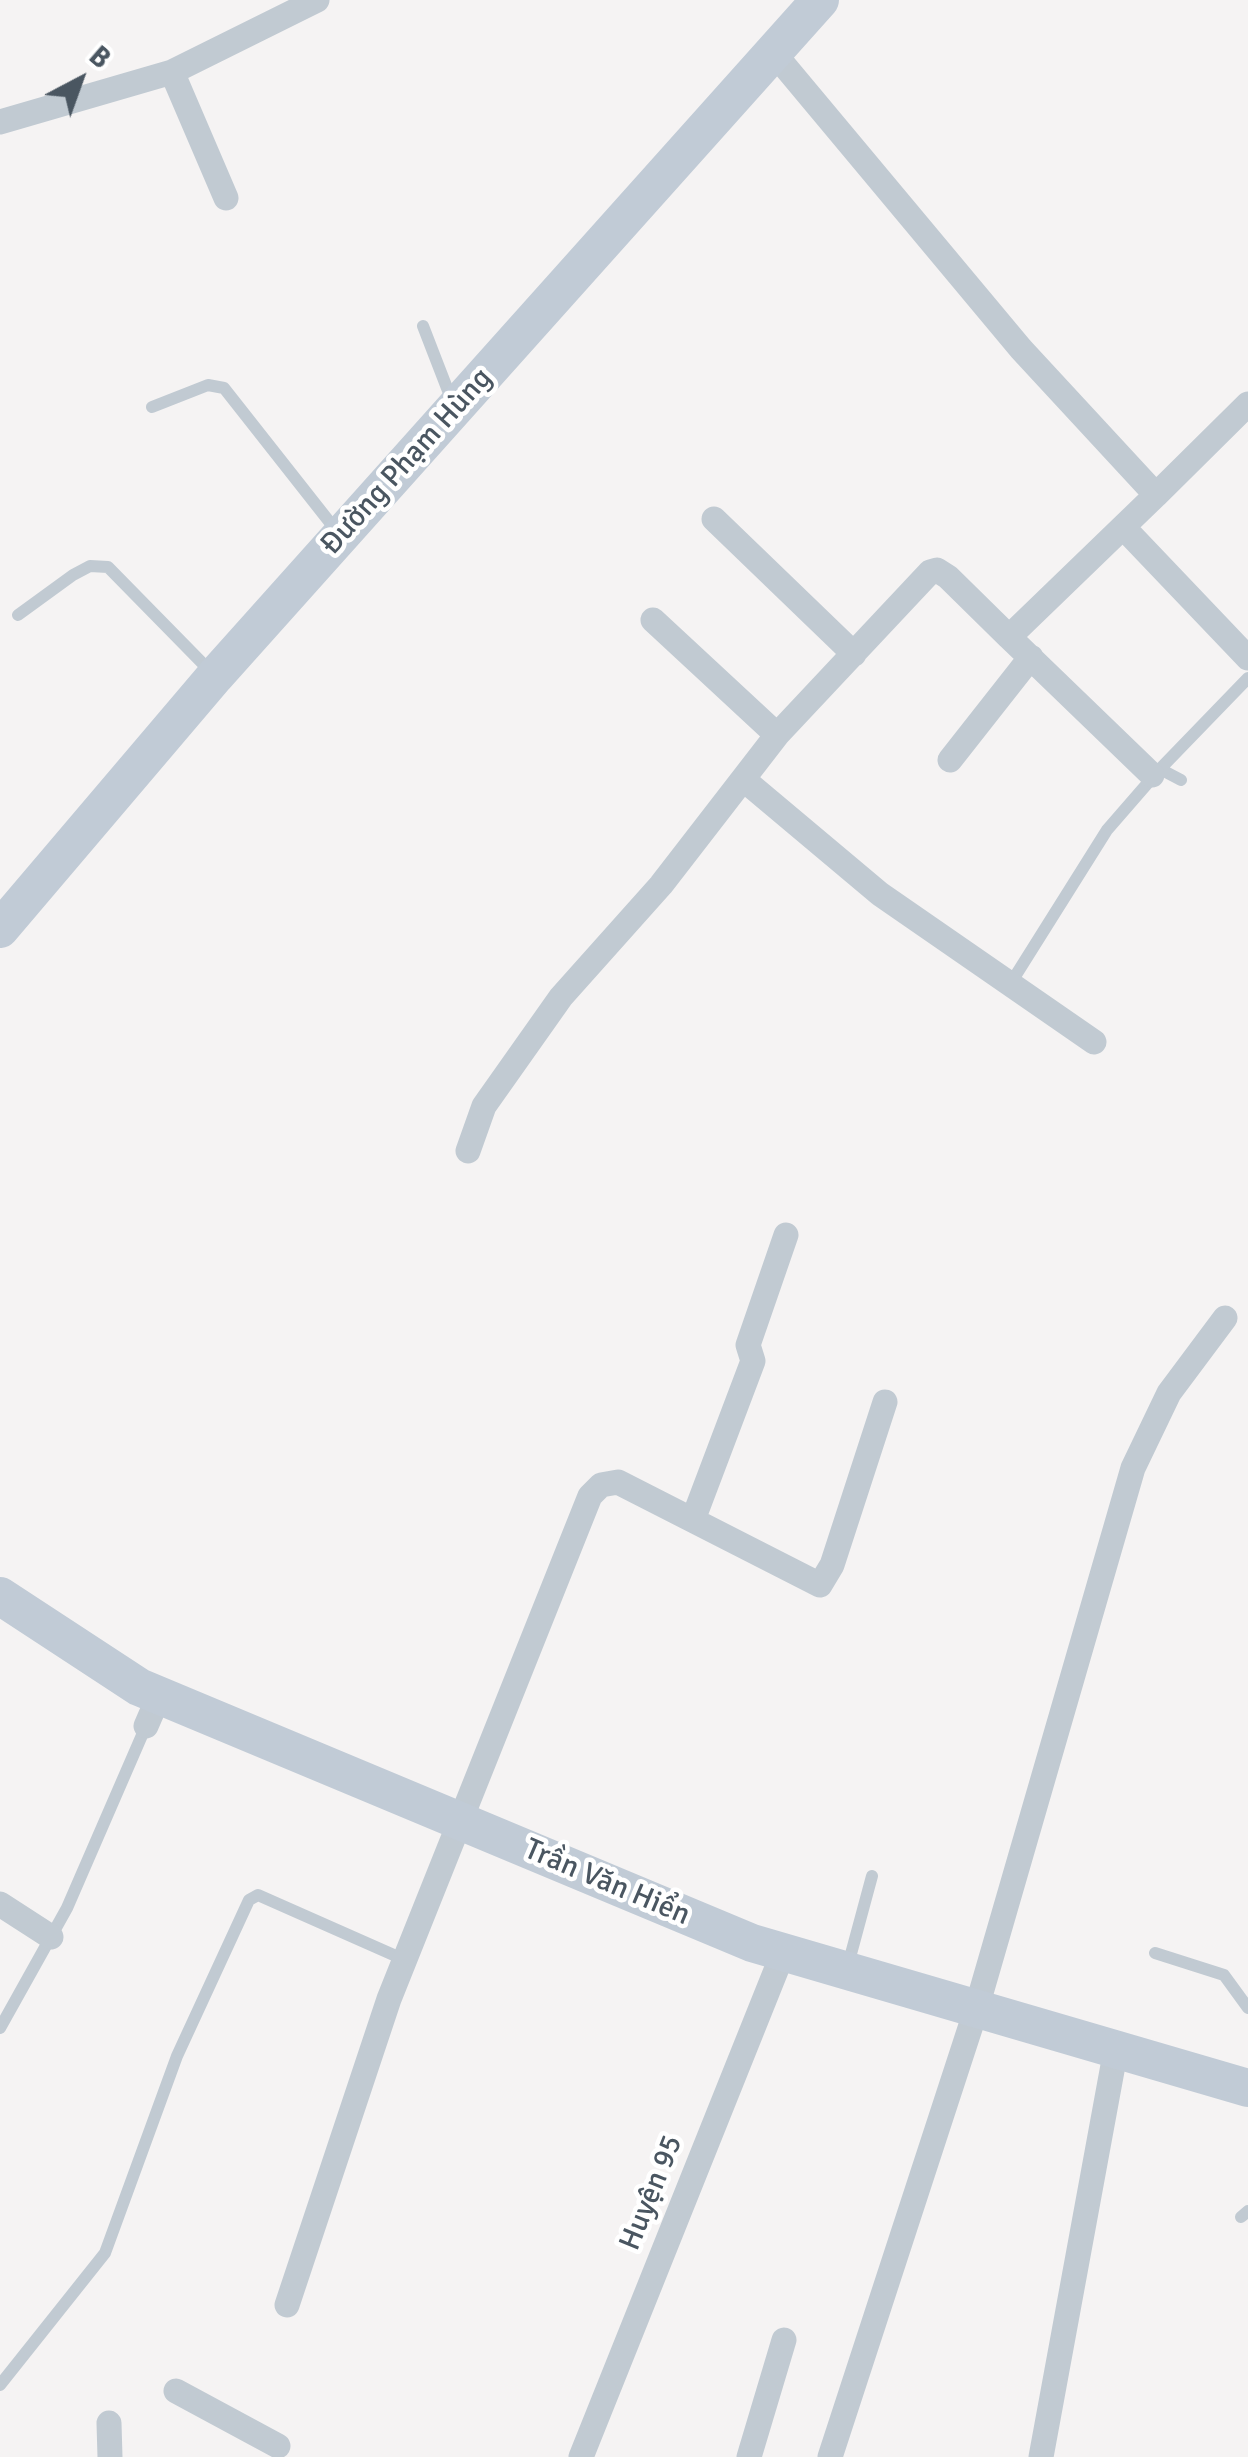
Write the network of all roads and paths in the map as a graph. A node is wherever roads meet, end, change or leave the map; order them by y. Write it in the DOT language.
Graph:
graph roads {
  1 [pos="317,0"];
  2 [pos="810,4"];
  3 [pos="279,10"];
  4 [pos="773,52"];
  5 [pos="172,72"];
  6 [pos="0,122"];
  7 [pos="226,198"];
  8 [pos="422,326"];
  9 [pos="1248,404"];
  10 [pos="152,407"];
  11 [pos="455,408"];
  12 [pos="1156,495"];
  13 [pos="714,519"];
  14 [pos="1123,526"];
  15 [pos="341,536"];
  16 [pos="18,614"];
  17 [pos="653,620"];
  18 [pos="1008,637"];
  19 [pos="854,654"];
  20 [pos="1031,658"];
  21 [pos="1248,658"];
  22 [pos="216,676"];
  23 [pos="1248,678"];
  24 [pos="776,736"];
  25 [pos="950,760"];
  26 [pos="1156,772"];
  27 [pos="743,779"];
  28 [pos="1181,780"];
  29 [pos="3,919"];
  30 [pos="1010,986"];
  31 [pos="1094,1042"];
  32 [pos="468,1150"];
  33 [pos="786,1235"];
  34 [pos="1225,1318"];
  35 [pos="885,1402"];
  36 [pos="694,1517"];
  37 [pos="0,1596"];
  38 [pos="152,1712"];
  39 [pos="457,1835"];
  40 [pos="872,1876"];
  41 [pos="0,1904"];
  42 [pos="51,1936"];
  43 [pos="784,1953"];
  44 [pos="1155,1953"];
  45 [pos="405,1960"];
  46 [pos="846,1971"];
  47 [pos="1248,2008"];
  48 [pos="0,2028"];
  49 [pos="969,2031"];
  50 [pos="1112,2070"];
  51 [pos="1248,2088"];
  52 [pos="287,2305"];
  53 [pos="784,2340"];
  54 [pos="0,2385"];
  55 [pos="176,2391"];
  56 [pos="109,2423"];
  57 [pos="278,2446"];
  58 [pos="110,2457"];
  59 [pos="581,2457"];
  60 [pos="749,2457"];
  61 [pos="830,2457"];
  62 [pos="1041,2457"];
  1 -- 3 [label="street"];
  2 -- 4 [label="street, Đường Phạm Hùng"];
  3 -- 5 [label="street"];
  4 -- 11 [label="street, Đường Phạm Hùng"];
  4 -- 12 [label="street"];
  5 -- 6 [label="street"];
  5 -- 7 [label="street"];
  8 -- 11 [label="lane"];
  9 -- 12 [label="street"];
  10 -- 15 [label="lane"];
  11 -- 15 [label="street, Đường Phạm Hùng"];
  12 -- 14 [label="street"];
  13 -- 19 [label="street"];
  14 -- 18 [label="street"];
  14 -- 21 [label="street"];
  15 -- 22 [label="street, Đường Phạm Hùng"];
  16 -- 22 [label="lane"];
  17 -- 24 [label="street"];
  18 -- 19 [label="street"];
  18 -- 20 [label="street"];
  19 -- 24 [label="street"];
  20 -- 25 [label="street"];
  20 -- 26 [label="street"];
  22 -- 29 [label="street, Đường Phạm Hùng"];
  23 -- 26 [label="lane"];
  24 -- 27 [label="street"];
  26 -- 28 [label="lane"];
  26 -- 30 [label="lane"];
  27 -- 30 [label="street"];
  27 -- 32 [label="street"];
  30 -- 31 [label="street"];
  33 -- 36 [label="street"];
  34 -- 49 [label="street"];
  35 -- 36 [label="street"];
  36 -- 39 [label="street"];
  37 -- 38 [label="street, Trần Văn Hiển"];
  38 -- 39 [label="street, Trần Văn Hiển"];
  38 -- 42 [label="lane"];
  39 -- 43 [label="street, Trần Văn Hiển"];
  39 -- 45 [label="street"];
  40 -- 46 [label="lane"];
  41 -- 42 [label="street"];
  42 -- 48 [label="lane"];
  43 -- 46 [label="street, Trần Văn Hiển"];
  43 -- 59 [label="street, Huyện 95"];
  44 -- 47 [label="lane"];
  45 -- 52 [label="street"];
  45 -- 54 [label="lane"];
  46 -- 49 [label="street, Trần Văn Hiển"];
  49 -- 50 [label="street, Trần Văn Hiển"];
  49 -- 61 [label="street"];
  50 -- 51 [label="street, Trần Văn Hiển"];
  50 -- 62 [label="street"];
  53 -- 60 [label="street"];
  55 -- 57 [label="street"];
  56 -- 58 [label="street"];
}
